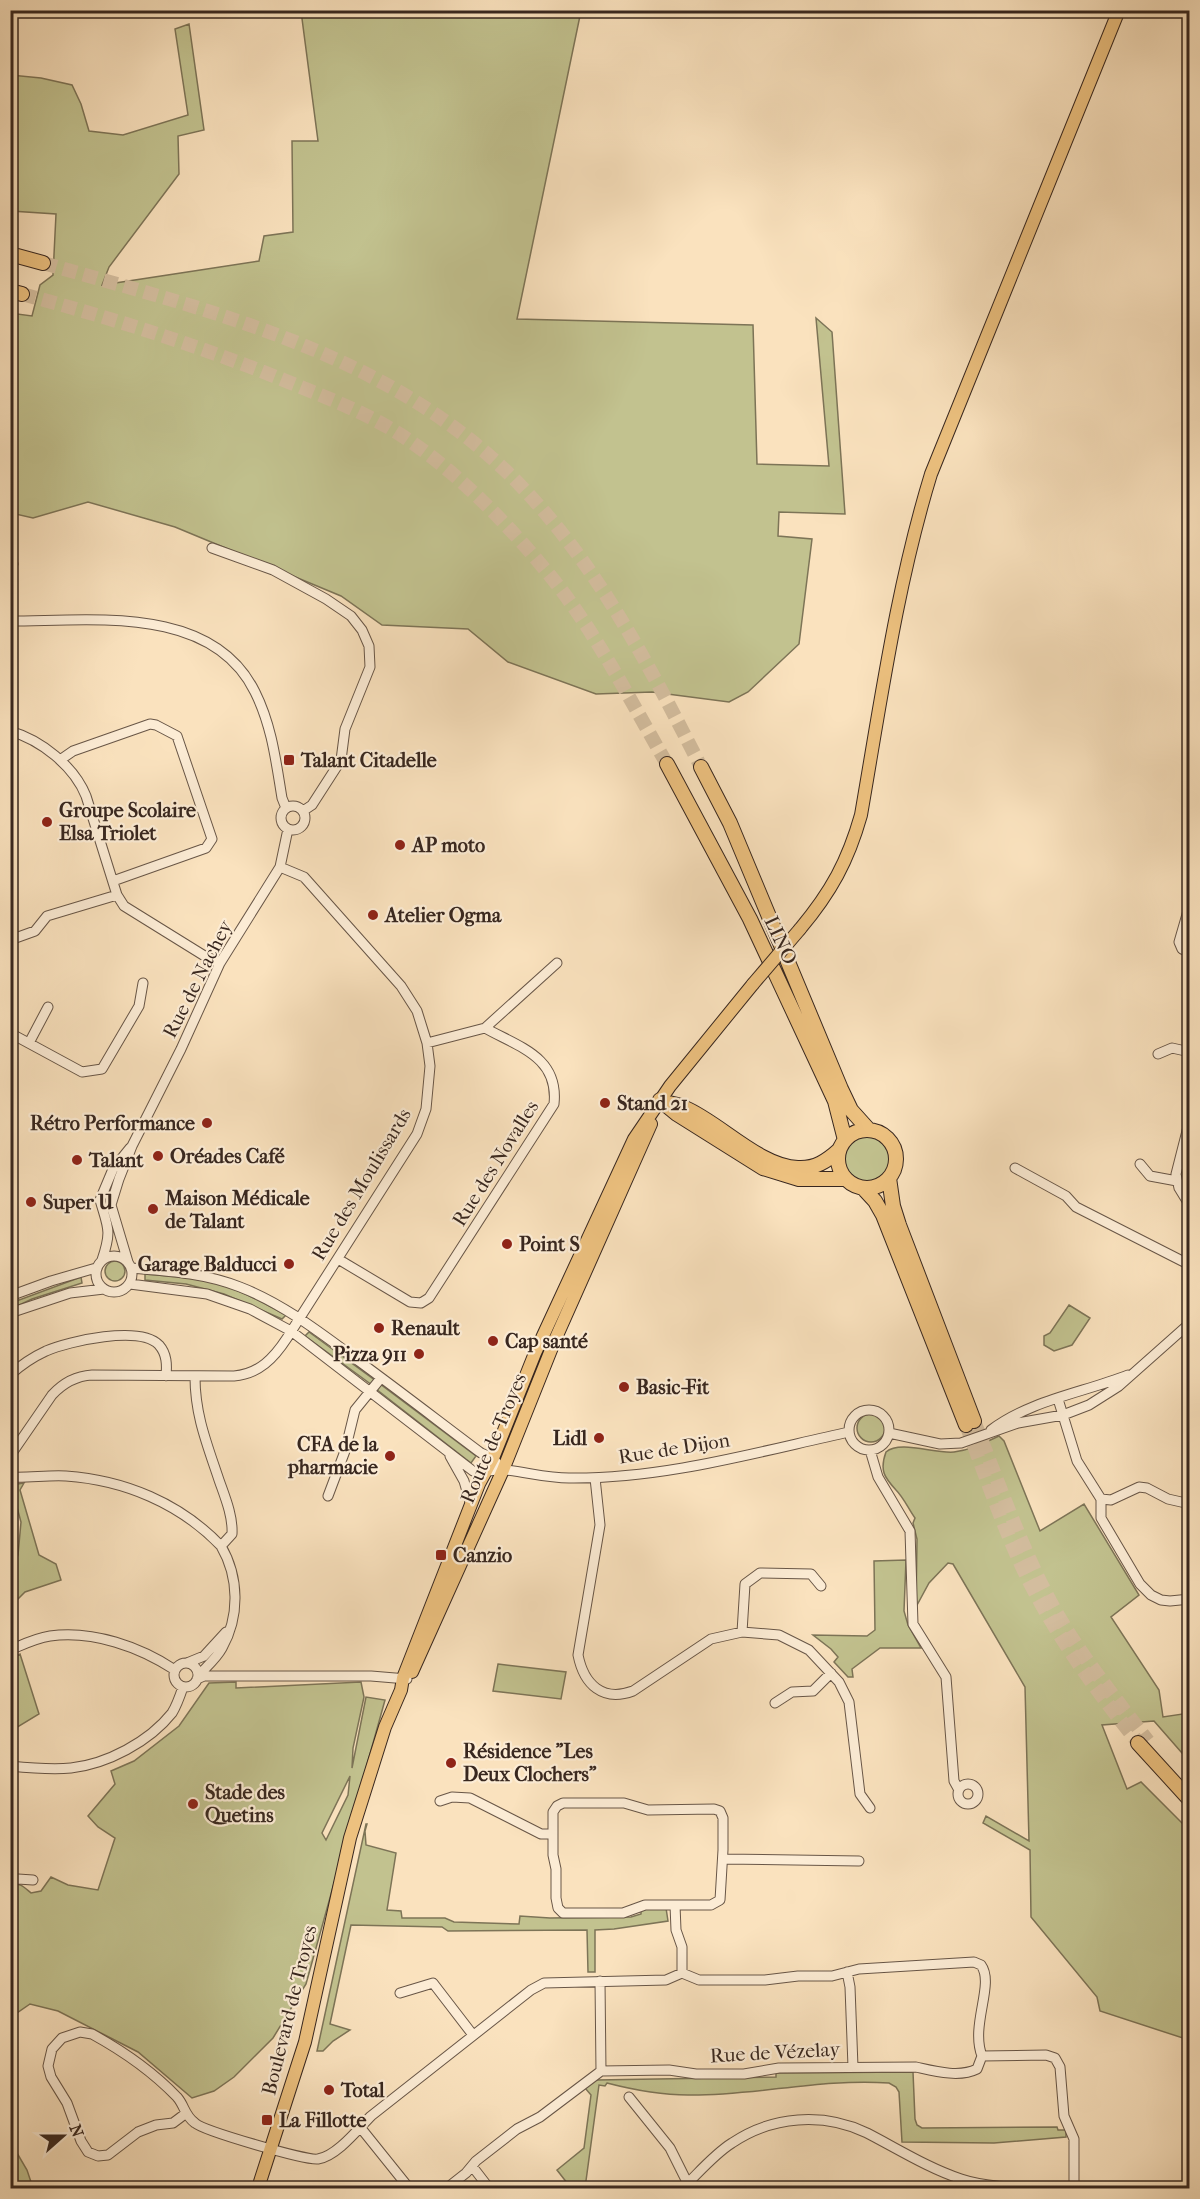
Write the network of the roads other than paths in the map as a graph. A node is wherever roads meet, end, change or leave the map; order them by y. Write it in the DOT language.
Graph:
graph roads {
  1 [pos="1119,10"];
  2 [pos="10,254"];
  3 [pos="43,263"];
  4 [pos="212,548"];
  5 [pos="10,621"];
  6 [pos="10,731"];
  7 [pos="60,760"];
  8 [pos="667,764"];
  9 [pos="701,766"];
  10 [pos="286,808"];
  11 [pos="303,811"];
  12 [pos="288,829"];
  13 [pos="280,867"];
  14 [pos="113,881"];
  15 [pos="117,895"];
  16 [pos="1190,904"];
  17 [pos="10,940"];
  18 [pos="1190,953"];
  19 [pos="220,963"];
  20 [pos="557,963"];
  21 [pos="143,983"];
  22 [pos="48,1007"];
  23 [pos="485,1028"];
  24 [pos="10,1033"];
  25 [pos="29,1043"];
  26 [pos="427,1043"];
  27 [pos="1190,1052"];
  28 [pos="1158,1054"];
  29 [pos="660,1100"];
  30 [pos="1190,1119"];
  31 [pos="869,1130"];
  32 [pos="1186,1144"];
  33 [pos="842,1145"];
  34 [pos="132,1146"];
  35 [pos="1140,1164"];
  36 [pos="1015,1168"];
  37 [pos="889,1178"];
  38 [pos="846,1179"];
  39 [pos="1177,1181"];
  40 [pos="863,1188"];
  41 [pos="1190,1206"];
  42 [pos="338,1259"];
  43 [pos="99,1264"];
  44 [pos="130,1265"];
  45 [pos="1190,1265"];
  46 [pos="130,1284"];
  47 [pos="104,1289"];
  48 [pos="10,1296"];
  49 [pos="10,1313"];
  50 [pos="300,1318"];
  51 [pos="1190,1323"];
  52 [pos="291,1331"];
  53 [pos="1133,1373"];
  54 [pos="10,1375"];
  55 [pos="166,1376"];
  56 [pos="195,1377"];
  57 [pos="381,1378"];
  58 [pos="370,1392"];
  59 [pos="1058,1398"];
  60 [pos="1063,1415"];
  61 [pos="849,1432"];
  62 [pos="889,1434"];
  63 [pos="984,1435"];
  64 [pos="441,1445"];
  65 [pos="870,1450"];
  66 [pos="10,1456"];
  67 [pos="499,1466"];
  68 [pos="483,1473"];
  69 [pos="10,1477"];
  70 [pos="595,1478"];
  71 [pos="328,1496"];
  72 [pos="1101,1499"];
  73 [pos="1190,1504"];
  74 [pos="471,1505"];
  75 [pos="221,1546"];
  76 [pos="821,1586"];
  77 [pos="1190,1599"];
  78 [pos="230,1628"];
  79 [pos="742,1632"];
  80 [pos="10,1650"];
  81 [pos="187,1663"];
  82 [pos="175,1670"];
  83 [pos="831,1673"];
  84 [pos="198,1677"];
  85 [pos="404,1682"];
  86 [pos="183,1687"];
  87 [pos="775,1703"];
  88 [pos="10,1766"];
  89 [pos="1190,1788"];
  90 [pos="959,1790"];
  91 [pos="1190,1800"];
  92 [pos="440,1801"];
  93 [pos="870,1808"];
  94 [pos="553,1834"];
  95 [pos="723,1859"];
  96 [pos="859,1861"];
  97 [pos="33,1880"];
  98 [pos="10,1881"];
  99 [pos="675,1905"];
  100 [pos="847,1972"];
  101 [pos="682,1973"];
  102 [pos="600,1981"];
  103 [pos="400,1993"];
  104 [pos="473,2035"];
  105 [pos="982,2056"];
  106 [pos="853,2067"];
  107 [pos="601,2071"];
  108 [pos="629,2097"];
  109 [pos="185,2114"];
  110 [pos="360,2127"];
  111 [pos="272,2149"];
  112 [pos="472,2166"];
  113 [pos="689,2186"];
  114 [pos="258,2188"];
  115 [pos="408,2188"];
  116 [pos="447,2188"];
  117 [pos="489,2188"];
  118 [pos="1056,2188"];
  119 [pos="1074,2188"];
  1 -- 29 [label="main road, bridge"];
  2 -- 3 [label="highway"];
  4 -- 11 [label="street"];
  5 -- 10 [label="street"];
  6 -- 7 [label="street"];
  7 -- 14 [label="street"];
  7 -- 14 [label="street"];
  8 -- 33 [label="highway, LINO"];
  9 -- 31 [label="highway, LINO"];
  10 -- 11 [label="street"];
  10 -- 12 [label="street"];
  11 -- 12 [label="street"];
  12 -- 13 [label="street, Rue de Nachey"];
  13 -- 19 [label="street, Rue de Nachey"];
  13 -- 26 [label="street, Rue des Moulissards"];
  14 -- 15 [label="street"];
  15 -- 17 [label="street"];
  15 -- 19 [label="street"];
  16 -- 18 [label="street"];
  19 -- 34 [label="street, Rue de Nachey"];
  20 -- 23 [label="street"];
  21 -- 25 [label="street"];
  22 -- 25 [label="street"];
  23 -- 26 [label="street"];
  23 -- 42 [label="street, Rue des Novalles"];
  24 -- 25 [label="street"];
  26 -- 42 [label="street, Rue des Moulissards"];
  27 -- 28 [label="street"];
  29 -- 33 [label="highway"];
  29 -- 38 [label="highway"];
  29 -- 67 [label="main road"];
  30 -- 32 [label="street"];
  31 -- 33 [label="highway"];
  31 -- 37 [label="highway, LINO"];
  32 -- 39 [label="street"];
  33 -- 38 [label="highway, LINO"];
  34 -- 43 [label="street, Rue de Nachey"];
  34 -- 44 [label="street, Rue de Nachey"];
  35 -- 39 [label="street"];
  36 -- 45 [label="street"];
  37 -- 40 [label="highway"];
  37 -- 40 [label="highway, LINO"];
  38 -- 40 [label="highway, LINO"];
  39 -- 41 [label="street"];
  42 -- 50 [label="street, Rue des Moulissards"];
  43 -- 44 [label="street"];
  43 -- 47 [label="street"];
  43 -- 48 [label="street"];
  44 -- 46 [label="street"];
  44 -- 50 [label="street"];
  46 -- 47 [label="street"];
  46 -- 52 [label="street"];
  47 -- 49 [label="street"];
  50 -- 52 [label="street, Rue des Moulissards"];
  50 -- 57 [label="street"];
  51 -- 53 [label="street"];
  52 -- 56 [label="street, Rue des Moulissards"];
  52 -- 58 [label="street"];
  53 -- 59 [label="street"];
  53 -- 60 [label="street"];
  54 -- 55 [label="street"];
  55 -- 56 [label="street, Rue des Moulissards"];
  55 -- 66 [label="street, Rue des Moulissards"];
  56 -- 75 [label="street"];
  57 -- 58 [label="street"];
  57 -- 67 [label="street"];
  58 -- 64 [label="street"];
  58 -- 71 [label="street"];
  59 -- 60 [label="street"];
  59 -- 63 [label="street"];
  60 -- 63 [label="street"];
  60 -- 72 [label="street"];
  61 -- 62 [label="street"];
  61 -- 65 [label="street"];
  61 -- 70 [label="street, Rue de Dijon"];
  62 -- 63 [label="street"];
  62 -- 65 [label="street"];
  64 -- 68 [label="street"];
  64 -- 74 [label="street"];
  65 -- 90 [label="street"];
  67 -- 68 [label="main road"];
  67 -- 70 [label="street, Rue de Dijon"];
  67 -- 85 [label="main road, Route de Troyes"];
  68 -- 74 [label="main road"];
  69 -- 75 [label="street"];
  70 -- 79 [label="street"];
  72 -- 73 [label="street"];
  72 -- 77 [label="street"];
  74 -- 85 [label="main road"];
  75 -- 78 [label="street"];
  76 -- 79 [label="street"];
  78 -- 81 [label="street"];
  78 -- 84 [label="street"];
  79 -- 83 [label="street"];
  80 -- 82 [label="street"];
  81 -- 82 [label="street"];
  81 -- 84 [label="street"];
  82 -- 86 [label="street"];
  83 -- 87 [label="street"];
  83 -- 93 [label="street"];
  84 -- 85 [label="street"];
  84 -- 86 [label="street"];
  85 -- 111 [label="main road, Boulevard de Troyes"];
  86 -- 88 [label="street"];
  89 -- 91 [label="highway"];
  92 -- 94 [label="street"];
  94 -- 95 [label="street"];
  94 -- 99 [label="street"];
  95 -- 96 [label="street"];
  95 -- 99 [label="street"];
  97 -- 98 [label="street"];
  99 -- 101 [label="street"];
  100 -- 101 [label="street"];
  100 -- 105 [label="street"];
  100 -- 106 [label="street"];
  101 -- 102 [label="street"];
  102 -- 104 [label="street"];
  102 -- 107 [label="street"];
  103 -- 104 [label="street"];
  104 -- 110 [label="street"];
  105 -- 106 [label="street, Rue de Vézelay"];
  105 -- 119 [label="street"];
  106 -- 107 [label="street, Rue de Vézelay"];
  107 -- 112 [label="street"];
  108 -- 113 [label="street"];
  109 -- 109 [label="street"];
  109 -- 111 [label="street"];
  110 -- 111 [label="street"];
  110 -- 115 [label="street"];
  111 -- 114 [label="main road, Boulevard de Troyes"];
  112 -- 116 [label="street"];
  112 -- 117 [label="street"];
  113 -- 118 [label="street"];
}
